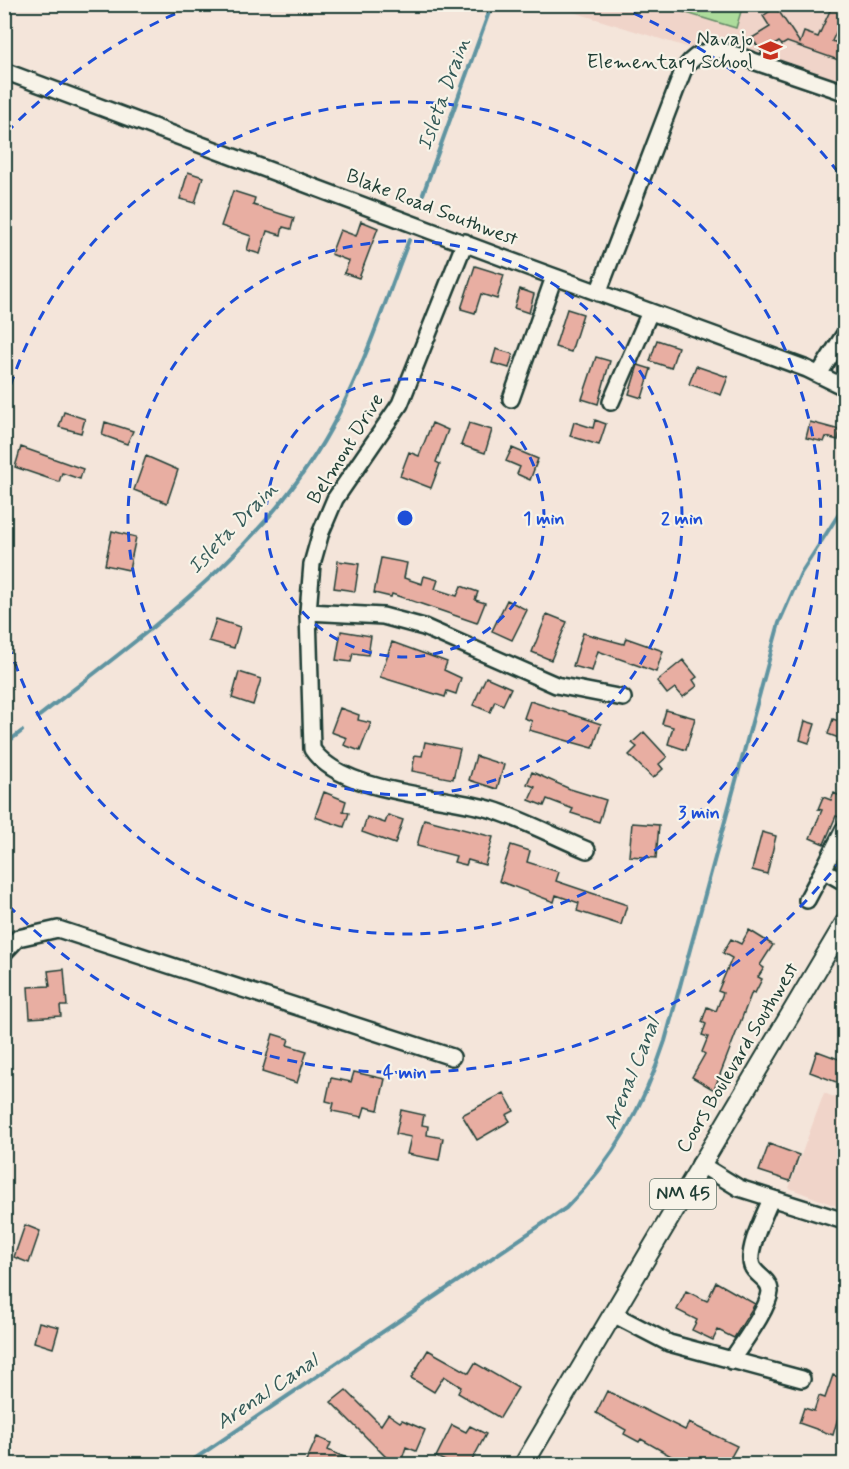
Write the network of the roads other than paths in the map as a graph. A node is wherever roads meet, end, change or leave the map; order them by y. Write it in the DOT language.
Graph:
graph roads {
  1 [pos="4,70"];
  2 [pos="844,92"];
  3 [pos="465,242"];
  4 [pos="554,277"];
  5 [pos="598,292"];
  6 [pos="650,312"];
  7 [pos="844,336"];
  8 [pos="819,374"];
  9 [pos="844,387"];
  10 [pos="511,399"];
  11 [pos="611,402"];
  12 [pos="308,612"];
  13 [pos="623,698"];
  14 [pos="844,829"];
  15 [pos="586,850"];
  16 [pos="824,870"];
  17 [pos="844,882"];
  18 [pos="807,900"];
  19 [pos="844,924"];
  20 [pos="4,954"];
  21 [pos="452,1057"];
  22 [pos="700,1164"];
  23 [pos="771,1198"];
  24 [pos="844,1221"];
  25 [pos="613,1314"];
  26 [pos="730,1361"];
  27 [pos="802,1379"];
  28 [pos="524,1464"];
  1 -- 3 [label="street, Blake Road Southwest"];
  2 -- 5 [label="street"];
  3 -- 4 [label="street, Blake Road Southwest"];
  3 -- 12 [label="street, Belmont Drive"];
  4 -- 5 [label="street, Blake Road Southwest"];
  4 -- 10 [label="street"];
  5 -- 6 [label="street, Blake Road Southwest"];
  6 -- 8 [label="street, Blake Road Southwest"];
  6 -- 11 [label="street"];
  7 -- 8 [label="street"];
  8 -- 9 [label="street, Blake Road Southwest"];
  12 -- 13 [label="street"];
  12 -- 15 [label="street, Belmont Drive"];
  14 -- 16 [label="street"];
  16 -- 17 [label="street"];
  16 -- 18 [label="street"];
  19 -- 22 [label="main road, Coors Boulevard Southwest / NM 45"];
  20 -- 21 [label="street"];
  22 -- 23 [label="street"];
  22 -- 25 [label="main road, Coors Boulevard Southwest / NM 45"];
  23 -- 24 [label="street"];
  23 -- 26 [label="street"];
  25 -- 26 [label="street"];
  25 -- 28 [label="main road, Coors Boulevard Southwest / NM 45"];
  26 -- 27 [label="street"];
}
